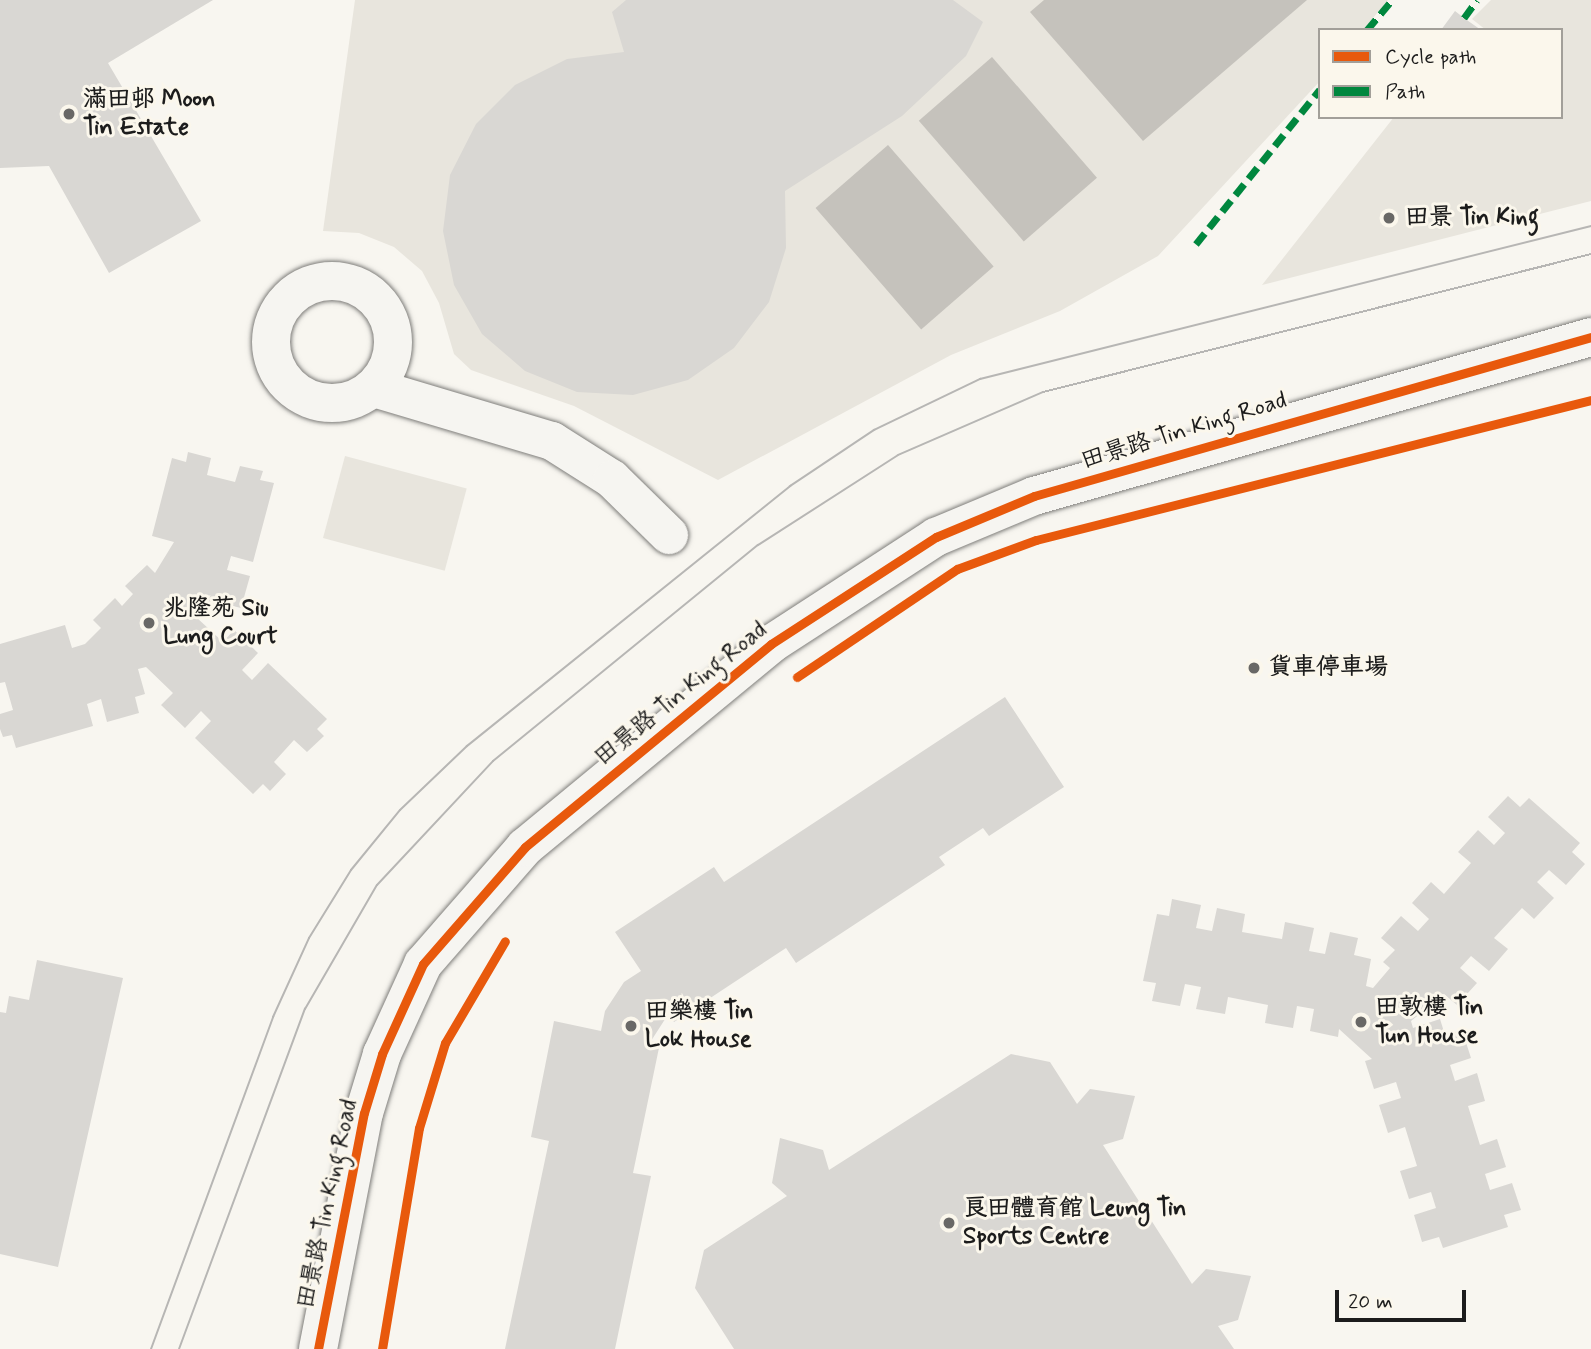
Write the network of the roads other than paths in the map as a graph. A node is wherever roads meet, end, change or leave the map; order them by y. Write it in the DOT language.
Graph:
graph roads {
  1 [pos="1591,337"];
  2 [pos="374,388"];
  3 [pos="668,535"];
  4 [pos="318,1349"];
  1 -- 4 [label="street, 田景路 Tin King Road"];
  2 -- 3 [label="street"];
}
